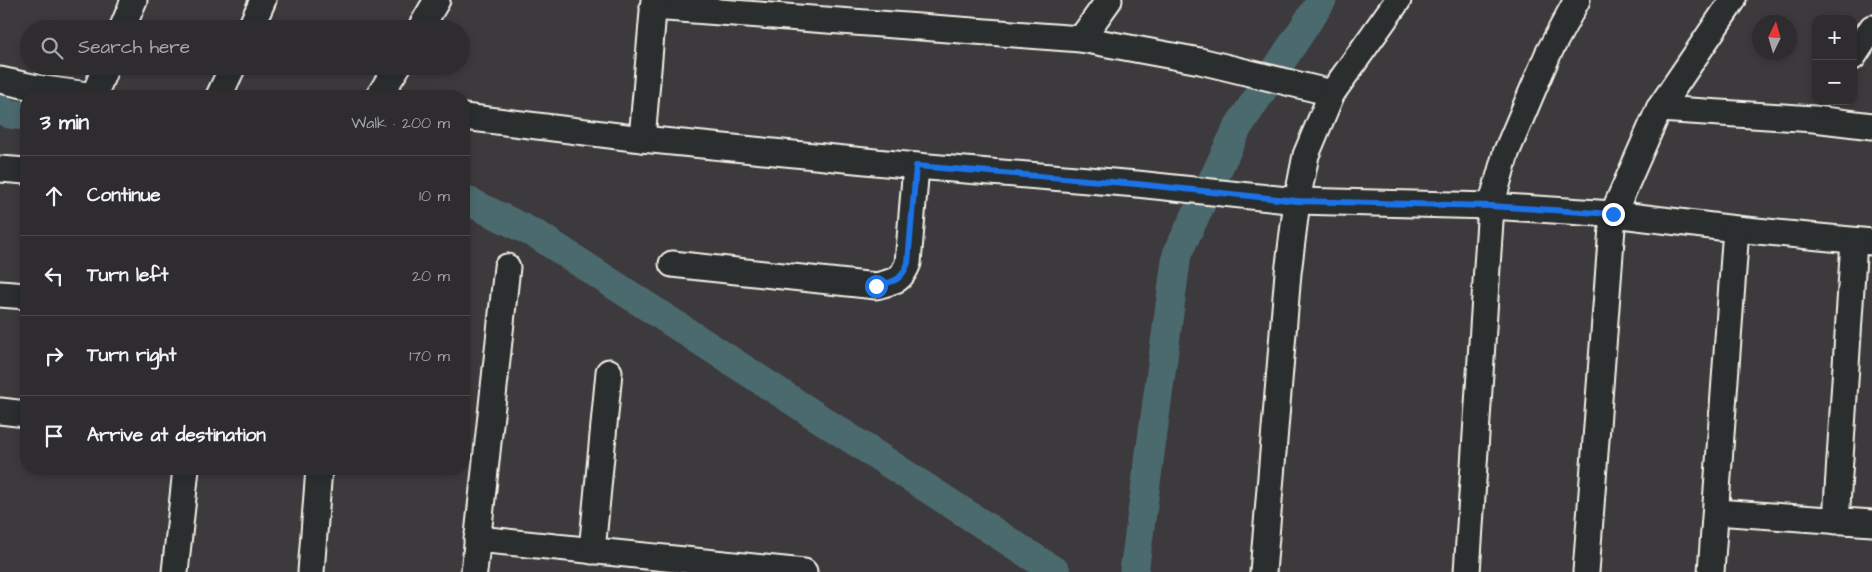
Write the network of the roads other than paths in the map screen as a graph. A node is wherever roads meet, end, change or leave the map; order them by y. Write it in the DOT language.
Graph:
graph roads {
  1 [pos="134,0"];
  2 [pos="263,0"];
  3 [pos="437,0"];
  4 [pos="1109,0"];
  5 [pos="1398,0"];
  6 [pos="1577,0"];
  7 [pos="1733,0"];
  8 [pos="653,4"];
  9 [pos="126,20"];
  10 [pos="254,20"];
  11 [pos="425,20"];
  12 [pos="1872,28"];
  13 [pos="1081,39"];
  14 [pos="1857,51"];
  15 [pos="102,75"];
  16 [pos="229,75"];
  17 [pos="393,75"];
  18 [pos="0,80"];
  19 [pos="51,90"];
  20 [pos="96,90"];
  21 [pos="222,90"];
  22 [pos="384,90"];
  23 [pos="1332,93"];
  24 [pos="1660,109"];
  25 [pos="1819,110"];
  26 [pos="470,118"];
  27 [pos="1872,126"];
  28 [pos="642,139"];
  29 [pos="916,166"];
  30 [pos="0,169"];
  31 [pos="20,171"];
  32 [pos="1297,201"];
  33 [pos="1491,206"];
  34 [pos="1613,214"];
  35 [pos="1736,230"];
  36 [pos="1863,242"];
  37 [pos="672,264"];
  38 [pos="507,267"];
  39 [pos="20,297"];
  40 [pos="1,299"];
  41 [pos="609,372"];
  42 [pos="0,411"];
  43 [pos="20,413"];
  44 [pos="185,475"];
  45 [pos="319,475"];
  46 [pos="1716,512"];
  47 [pos="1836,521"];
  48 [pos="1872,523"];
  49 [pos="477,538"];
  50 [pos="592,551"];
  51 [pos="758,570"];
  52 [pos="175,572"];
  53 [pos="311,572"];
  54 [pos="474,572"];
  55 [pos="804,572"];
  56 [pos="1263,572"];
  57 [pos="1467,572"];
  58 [pos="1586,572"];
  59 [pos="1711,572"];
  1 -- 9 [label="street"];
  2 -- 10 [label="street"];
  3 -- 11 [label="street"];
  4 -- 13 [label="street"];
  5 -- 23 [label="street"];
  6 -- 33 [label="street"];
  7 -- 24 [label="street"];
  8 -- 13 [label="street"];
  8 -- 28 [label="street"];
  12 -- 14 [label="street"];
  13 -- 23 [label="street"];
  15 -- 20 [label="street"];
  16 -- 21 [label="street"];
  17 -- 22 [label="street"];
  18 -- 19 [label="street"];
  23 -- 32 [label="street"];
  24 -- 25 [label="street"];
  24 -- 34 [label="street"];
  25 -- 27 [label="street"];
  26 -- 28 [label="street"];
  28 -- 29 [label="street"];
  29 -- 32 [label="street"];
  29 -- 37 [label="street"];
  30 -- 31 [label="street"];
  32 -- 33 [label="street"];
  32 -- 56 [label="street"];
  33 -- 34 [label="street"];
  33 -- 57 [label="street"];
  34 -- 35 [label="street"];
  34 -- 58 [label="street"];
  35 -- 36 [label="street"];
  35 -- 46 [label="street"];
  36 -- 47 [label="street"];
  38 -- 49 [label="street"];
  39 -- 40 [label="street"];
  41 -- 50 [label="street"];
  42 -- 43 [label="street"];
  44 -- 52 [label="street"];
  45 -- 53 [label="street"];
  46 -- 47 [label="street"];
  46 -- 59 [label="street"];
  47 -- 48 [label="street"];
  49 -- 50 [label="street"];
  49 -- 54 [label="street"];
  50 -- 51 [label="street"];
  51 -- 55 [label="street"];
}
